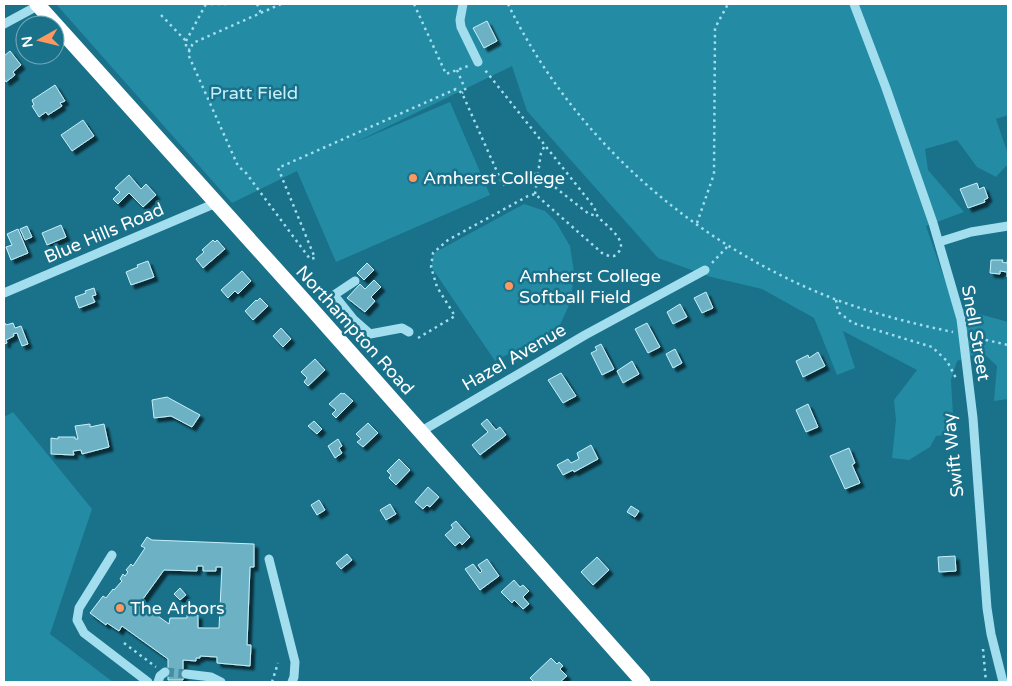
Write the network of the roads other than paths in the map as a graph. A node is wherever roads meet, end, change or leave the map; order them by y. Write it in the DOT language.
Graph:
graph roads {
  1 [pos="463,4"];
  2 [pos="854,4"];
  3 [pos="40,5"];
  4 [pos="4,24"];
  5 [pos="478,62"];
  6 [pos="216,203"];
  7 [pos="1008,226"];
  8 [pos="939,242"];
  9 [pos="705,270"];
  10 [pos="355,281"];
  11 [pos="4,293"];
  12 [pos="409,332"];
  13 [pos="420,432"];
  14 [pos="112,555"];
  15 [pos="268,559"];
  16 [pos="162,671"];
  17 [pos="186,674"];
  18 [pos="148,682"];
  19 [pos="158,682"];
  20 [pos="221,682"];
  21 [pos="292,682"];
  22 [pos="643,682"];
  23 [pos="1004,682"];
  1 -- 5 [label="street"];
  2 -- 8 [label="street, Snell Street"];
  3 -- 4 [label="street"];
  3 -- 6 [label="highway, Northampton Road"];
  6 -- 11 [label="street, Blue Hills Road"];
  6 -- 13 [label="highway, Northampton Road"];
  7 -- 8 [label="street"];
  8 -- 23 [label="street, Snell Street"];
  9 -- 13 [label="street, Hazel Avenue"];
  10 -- 12 [label="street"];
  13 -- 22 [label="highway, Northampton Road"];
  14 -- 18 [label="street"];
  15 -- 21 [label="street"];
  16 -- 19 [label="street"];
  17 -- 20 [label="street"];
}
